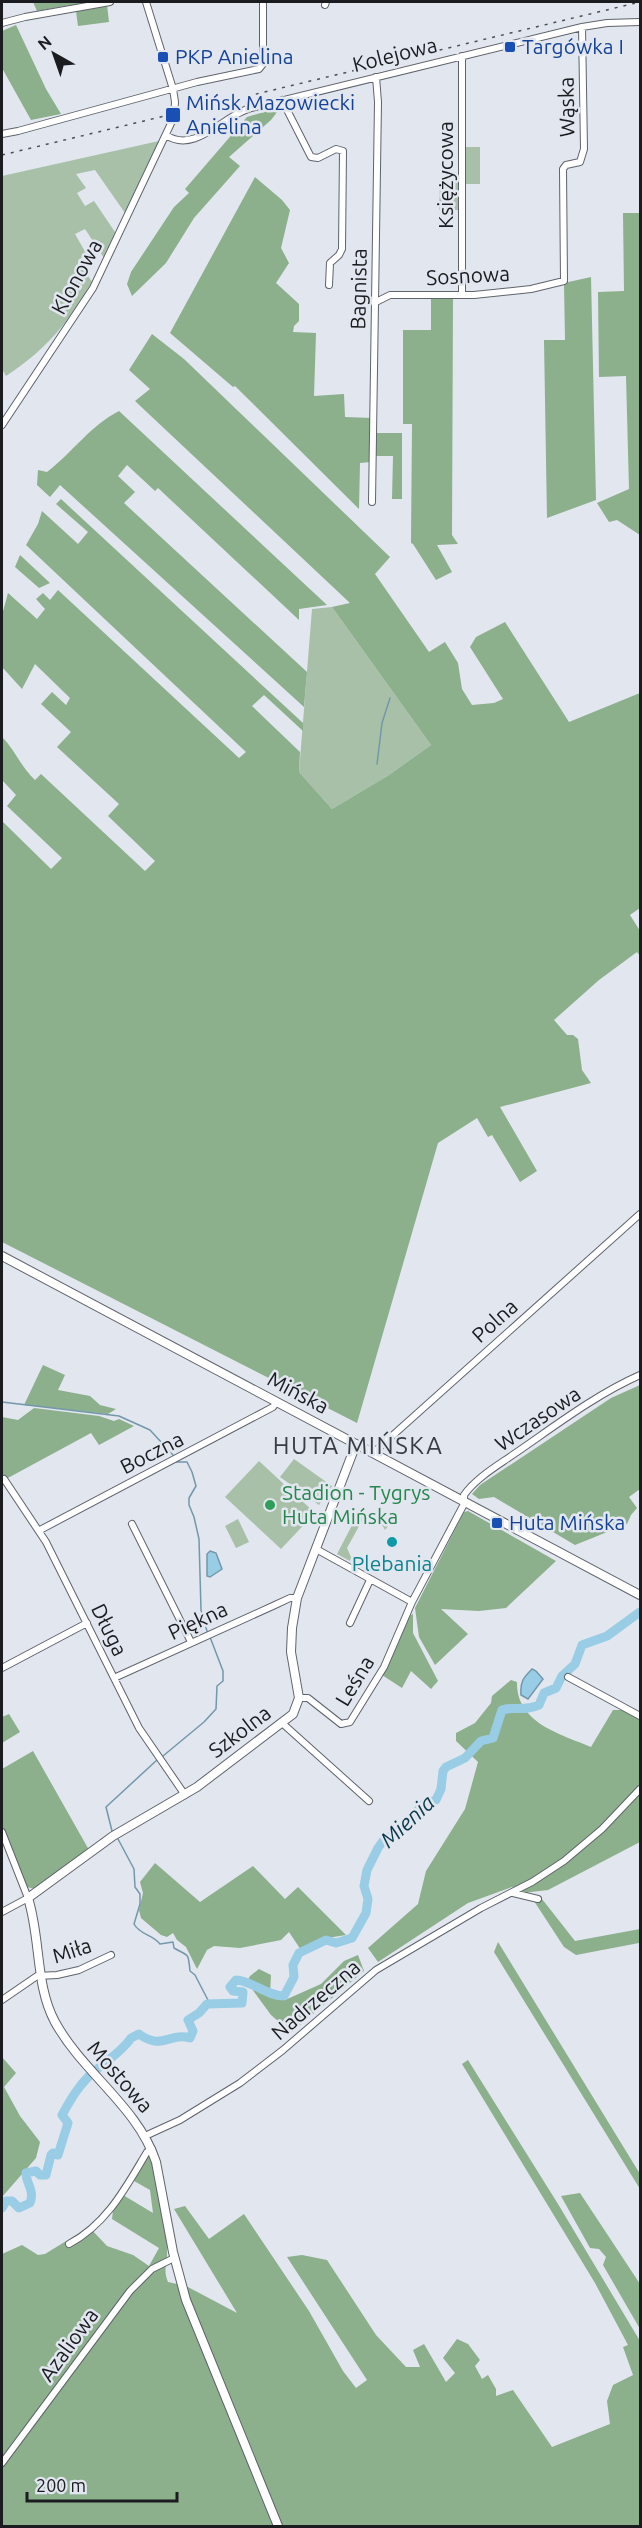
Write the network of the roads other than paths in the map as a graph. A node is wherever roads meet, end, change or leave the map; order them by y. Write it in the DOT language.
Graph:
graph roads {
  1 [pos="110,2"];
  2 [pos="146,2"];
  3 [pos="263,2"];
  4 [pos="640,22"];
  5 [pos="2,23"];
  6 [pos="582,27"];
  7 [pos="462,56"];
  8 [pos="376,77"];
  9 [pos="173,89"];
  10 [pos="282,100"];
  11 [pos="2,134"];
  12 [pos="166,135"];
  13 [pos="564,281"];
  14 [pos="329,285"];
  15 [pos="462,293"];
  16 [pos="376,302"];
  17 [pos="2,425"];
  18 [pos="372,502"];
  19 [pos="640,1214"];
  20 [pos="2,1256"];
  21 [pos="640,1375"];
  22 [pos="277,1402"];
  23 [pos="356,1444"];
  24 [pos="373,1453"];
  25 [pos="4,1479"];
  26 [pos="464,1500"];
  27 [pos="132,1524"];
  28 [pos="40,1530"];
  29 [pos="316,1549"];
  30 [pos="370,1580"];
  31 [pos="640,1595"];
  32 [pos="297,1599"];
  33 [pos="412,1602"];
  34 [pos="87,1623"];
  35 [pos="350,1623"];
  36 [pos="191,1642"];
  37 [pos="2,1668"];
  38 [pos="568,1677"];
  39 [pos="114,1678"];
  40 [pos="299,1698"];
  41 [pos="640,1716"];
  42 [pos="282,1723"];
  43 [pos="640,1789"];
  44 [pos="185,1795"];
  45 [pos="369,1801"];
  46 [pos="2,1832"];
  47 [pos="512,1893"];
  48 [pos="28,1898"];
  49 [pos="537,1899"];
  50 [pos="2,1911"];
  51 [pos="111,1955"];
  52 [pos="41,1976"];
  53 [pos="2,2000"];
  54 [pos="145,2136"];
  55 [pos="152,2149"];
  56 [pos="69,2244"];
  57 [pos="174,2258"];
  58 [pos="2,2463"];
  59 [pos="278,2526"];
  1 -- 5 [label="street"];
  2 -- 9 [label="street, Klonowa"];
  3 -- 9 [label="street"];
  4 -- 6 [label="street, Kolejowa"];
  6 -- 7 [label="street, Kolejowa"];
  6 -- 13 [label="street, Wąska"];
  7 -- 8 [label="street, Kolejowa"];
  7 -- 15 [label="street, Księżycowa"];
  8 -- 10 [label="street, Kolejowa"];
  8 -- 16 [label="street, Bagnista"];
  9 -- 11 [label="street"];
  9 -- 12 [label="street, Klonowa"];
  10 -- 12 [label="street, Kolejowa"];
  10 -- 14 [label="street"];
  12 -- 17 [label="street, Klonowa"];
  13 -- 15 [label="street, Sosnowa"];
  15 -- 16 [label="street, Sosnowa"];
  16 -- 18 [label="street, Bagnista"];
  19 -- 24 [label="street, Polna"];
  20 -- 22 [label="street, Mińska"];
  21 -- 26 [label="street, Wczasowa"];
  22 -- 23 [label="street, Mińska"];
  22 -- 28 [label="street, Boczna"];
  23 -- 24 [label="street, Mińska"];
  23 -- 29 [label="street"];
  24 -- 26 [label="street, Mińska"];
  25 -- 28 [label="street, Długa"];
  26 -- 31 [label="street, Mińska"];
  26 -- 33 [label="street, Wczasowa"];
  27 -- 36 [label="street"];
  28 -- 34 [label="street, Długa"];
  29 -- 30 [label="street"];
  29 -- 32 [label="street"];
  30 -- 33 [label="street"];
  30 -- 35 [label="street"];
  32 -- 36 [label="street, Piękna"];
  32 -- 40 [label="street"];
  33 -- 40 [label="street, Leśna"];
  34 -- 37 [label="street"];
  34 -- 39 [label="street, Długa"];
  36 -- 39 [label="street, Piękna"];
  38 -- 41 [label="street"];
  39 -- 44 [label="street, Długa"];
  40 -- 42 [label="street, Szkolna"];
  42 -- 44 [label="street, Szkolna"];
  42 -- 45 [label="street"];
  43 -- 47 [label="street, Nadrzeczna"];
  44 -- 48 [label="street, Szkolna"];
  46 -- 48 [label="street"];
  47 -- 49 [label="street"];
  47 -- 54 [label="street, Nadrzeczna"];
  48 -- 50 [label="street, Szkolna"];
  48 -- 52 [label="street, Mostowa"];
  51 -- 52 [label="street, Miła"];
  52 -- 53 [label="street, Miła"];
  52 -- 54 [label="street, Mostowa"];
  54 -- 55 [label="street, Mostowa"];
  55 -- 56 [label="street"];
  55 -- 57 [label="street, Mostowa"];
  57 -- 58 [label="street, Azaliowa"];
  57 -- 59 [label="street, Mostowa"];
}
